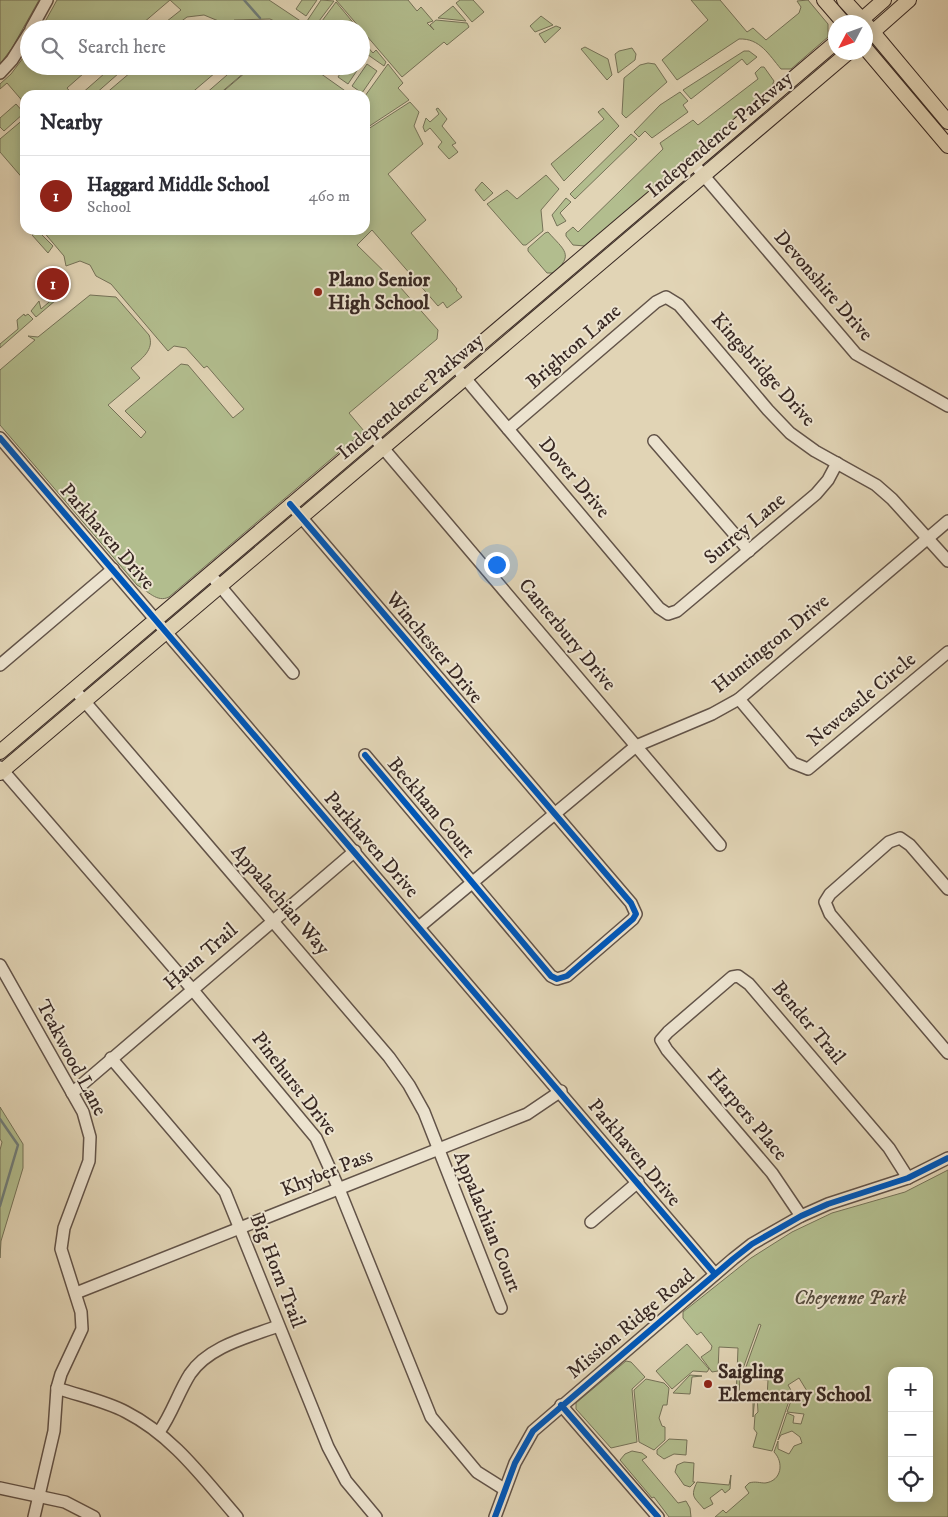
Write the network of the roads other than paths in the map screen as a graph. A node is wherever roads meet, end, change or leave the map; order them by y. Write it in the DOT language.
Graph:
graph roads {
  1 [pos="47,0"];
  2 [pos="824,0"];
  3 [pos="844,0"];
  4 [pos="884,0"];
  5 [pos="909,0"];
  6 [pos="837,15"];
  7 [pos="856,15"];
  8 [pos="873,16"];
  9 [pos="36,20"];
  10 [pos="873,22"];
  11 [pos="873,36"];
  12 [pos="20,47"];
  13 [pos="828,49"];
  14 [pos="873,57"];
  15 [pos="840,60"];
  16 [pos="0,73"];
  17 [pos="786,83"];
  18 [pos="797,96"];
  19 [pos="948,122"];
  20 [pos="948,146"];
  21 [pos="693,163"];
  22 [pos="703,176"];
  23 [pos="666,297"];
  24 [pos="454,364"];
  25 [pos="465,378"];
  26 [pos="948,406"];
  27 [pos="508,429"];
  28 [pos="372,435"];
  29 [pos="0,438"];
  30 [pos="654,441"];
  31 [pos="383,448"];
  32 [pos="837,463"];
  33 [pos="290,504"];
  34 [pos="301,516"];
  35 [pos="948,521"];
  36 [pos="929,538"];
  37 [pos="749,551"];
  38 [pos="948,561"];
  39 [pos="113,569"];
  40 [pos="209,573"];
  41 [pos="220,586"];
  42 [pos="668,614"];
  43 [pos="156,619"];
  44 [pos="166,632"];
  45 [pos="948,652"];
  46 [pos="0,666"];
  47 [pos="293,673"];
  48 [pos="74,689"];
  49 [pos="739,699"];
  50 [pos="84,701"];
  51 [pos="636,746"];
  52 [pos="0,752"];
  53 [pos="364,755"];
  54 [pos="1,770"];
  55 [pos="554,813"];
  56 [pos="720,845"];
  57 [pos="354,851"];
  58 [pos="472,882"];
  59 [pos="948,889"];
  60 [pos="272,921"];
  61 [pos="419,927"];
  62 [pos="0,966"];
  63 [pos="192,989"];
  64 [pos="662,1040"];
  65 [pos="948,1054"];
  66 [pos="111,1058"];
  67 [pos="561,1091"];
  68 [pos="72,1092"];
  69 [pos="438,1149"];
  70 [pos="948,1158"];
  71 [pos="908,1178"];
  72 [pos="638,1182"];
  73 [pos="339,1189"];
  74 [pos="801,1216"];
  75 [pos="591,1222"];
  76 [pos="241,1228"];
  77 [pos="716,1274"];
  78 [pos="76,1294"];
  79 [pos="501,1308"];
  80 [pos="278,1326"];
  81 [pos="57,1388"];
  82 [pos="562,1405"];
  83 [pos="159,1432"];
  84 [pos="0,1488"];
  85 [pos="504,1489"];
  86 [pos="40,1496"];
  87 [pos="500,1516"];
  88 [pos="34,1517"];
  89 [pos="94,1517"];
  90 [pos="237,1517"];
  91 [pos="376,1517"];
  92 [pos="658,1517"];
  1 -- 9 [label="street"];
  2 -- 6 [label="main road"];
  3 -- 7 [label="main road"];
  4 -- 8 [label="main road"];
  5 -- 10 [label="main road"];
  11 -- 19 [label="main road"];
  12 -- 16 [label="street"];
  13 -- 17 [label="main road, Independence Parkway"];
  14 -- 20 [label="main road"];
  15 -- 18 [label="main road, Independence Parkway"];
  17 -- 18 [label="main road"];
  17 -- 21 [label="main road, Independence Parkway"];
  18 -- 22 [label="main road, Independence Parkway"];
  21 -- 22 [label="street, Devonshire Drive"];
  21 -- 24 [label="main road, Independence Parkway"];
  22 -- 25 [label="main road, Independence Parkway"];
  22 -- 26 [label="street, Devonshire Drive"];
  23 -- 27 [label="street, Brighton Lane"];
  23 -- 32 [label="street, Kingsbridge Drive"];
  24 -- 25 [label="street, Dover Drive"];
  24 -- 28 [label="main road, Independence Parkway"];
  25 -- 27 [label="street, Dover Drive"];
  25 -- 31 [label="main road, Independence Parkway"];
  27 -- 42 [label="street, Dover Drive"];
  28 -- 31 [label="street, Canterbury Drive"];
  28 -- 33 [label="main road, Independence Parkway"];
  29 -- 39 [label="street, Parkhaven Drive"];
  30 -- 37 [label="street"];
  31 -- 34 [label="main road, Independence Parkway"];
  31 -- 51 [label="street, Canterbury Drive"];
  32 -- 36 [label="street, Kingsbridge Drive"];
  32 -- 37 [label="street, Surrey Lane"];
  33 -- 34 [label="street, Winchester Drive"];
  33 -- 40 [label="main road, Independence Parkway"];
  34 -- 41 [label="main road, Independence Parkway"];
  34 -- 55 [label="street, Winchester Drive"];
  35 -- 36 [label="street, Huntington Drive"];
  36 -- 38 [label="street, Kingsbridge Drive"];
  36 -- 49 [label="street, Huntington Drive"];
  37 -- 42 [label="street, Surrey Lane"];
  39 -- 43 [label="street, Parkhaven Drive"];
  39 -- 46 [label="street"];
  40 -- 41 [label="street"];
  40 -- 43 [label="main road, Independence Parkway"];
  41 -- 44 [label="main road, Independence Parkway"];
  41 -- 47 [label="street"];
  43 -- 44 [label="street, Parkhaven Drive"];
  43 -- 48 [label="main road, Independence Parkway"];
  44 -- 50 [label="main road, Independence Parkway"];
  44 -- 57 [label="street, Parkhaven Drive"];
  45 -- 49 [label="street, Newcastle Circle"];
  48 -- 50 [label="street, Appalachian Way"];
  48 -- 52 [label="main road, Independence Parkway"];
  49 -- 51 [label="street, Huntington Drive"];
  50 -- 54 [label="main road, Independence Parkway"];
  50 -- 60 [label="street, Appalachian Way"];
  51 -- 55 [label="street, Huntington Drive"];
  51 -- 56 [label="street, Canterbury Drive"];
  53 -- 58 [label="street, Beckham Court"];
  54 -- 63 [label="street, Pinehurst Drive"];
  55 -- 58 [label="street, Huntington Drive"];
  55 -- 58 [label="street, Winchester Drive"];
  57 -- 60 [label="street, Haun Trail"];
  57 -- 61 [label="street, Parkhaven Drive"];
  58 -- 61 [label="street, Huntington Drive"];
  59 -- 65 [label="street"];
  60 -- 63 [label="street, Haun Trail"];
  60 -- 69 [label="street, Appalachian Way"];
  61 -- 67 [label="street, Parkhaven Drive"];
  62 -- 68 [label="street, Teakwood Lane"];
  63 -- 66 [label="street, Haun Trail"];
  63 -- 73 [label="street, Pinehurst Drive"];
  64 -- 71 [label="street, Bender Trail"];
  64 -- 74 [label="street, Harpers Place"];
  66 -- 68 [label="street, Haun Trail"];
  66 -- 76 [label="street, Big Horn Trail"];
  67 -- 69 [label="street, Khyber Pass"];
  67 -- 72 [label="street, Parkhaven Drive"];
  68 -- 78 [label="street, Teakwood Lane"];
  69 -- 73 [label="street, Khyber Pass"];
  69 -- 79 [label="street, Appalachian Court"];
  70 -- 71 [label="street, Mission Ridge Road"];
  71 -- 74 [label="street, Mission Ridge Road"];
  72 -- 75 [label="street"];
  72 -- 77 [label="street, Parkhaven Drive"];
  73 -- 76 [label="street, Khyber Pass"];
  73 -- 85 [label="street, Pinehurst Drive"];
  74 -- 77 [label="street, Mission Ridge Road"];
  76 -- 78 [label="street, Khyber Pass"];
  76 -- 80 [label="street, Big Horn Trail"];
  77 -- 82 [label="street, Mission Ridge Road"];
  78 -- 81 [label="street, Teakwood Lane"];
  80 -- 83 [label="street"];
  80 -- 91 [label="street, Big Horn Trail"];
  81 -- 83 [label="street"];
  81 -- 86 [label="street, Teakwood Lane"];
  82 -- 85 [label="street, Mission Ridge Road"];
  82 -- 92 [label="street"];
  83 -- 90 [label="street"];
  84 -- 86 [label="street"];
  85 -- 87 [label="street, Mission Ridge Road"];
  86 -- 88 [label="street, Teakwood Lane"];
  86 -- 89 [label="street"];
}
